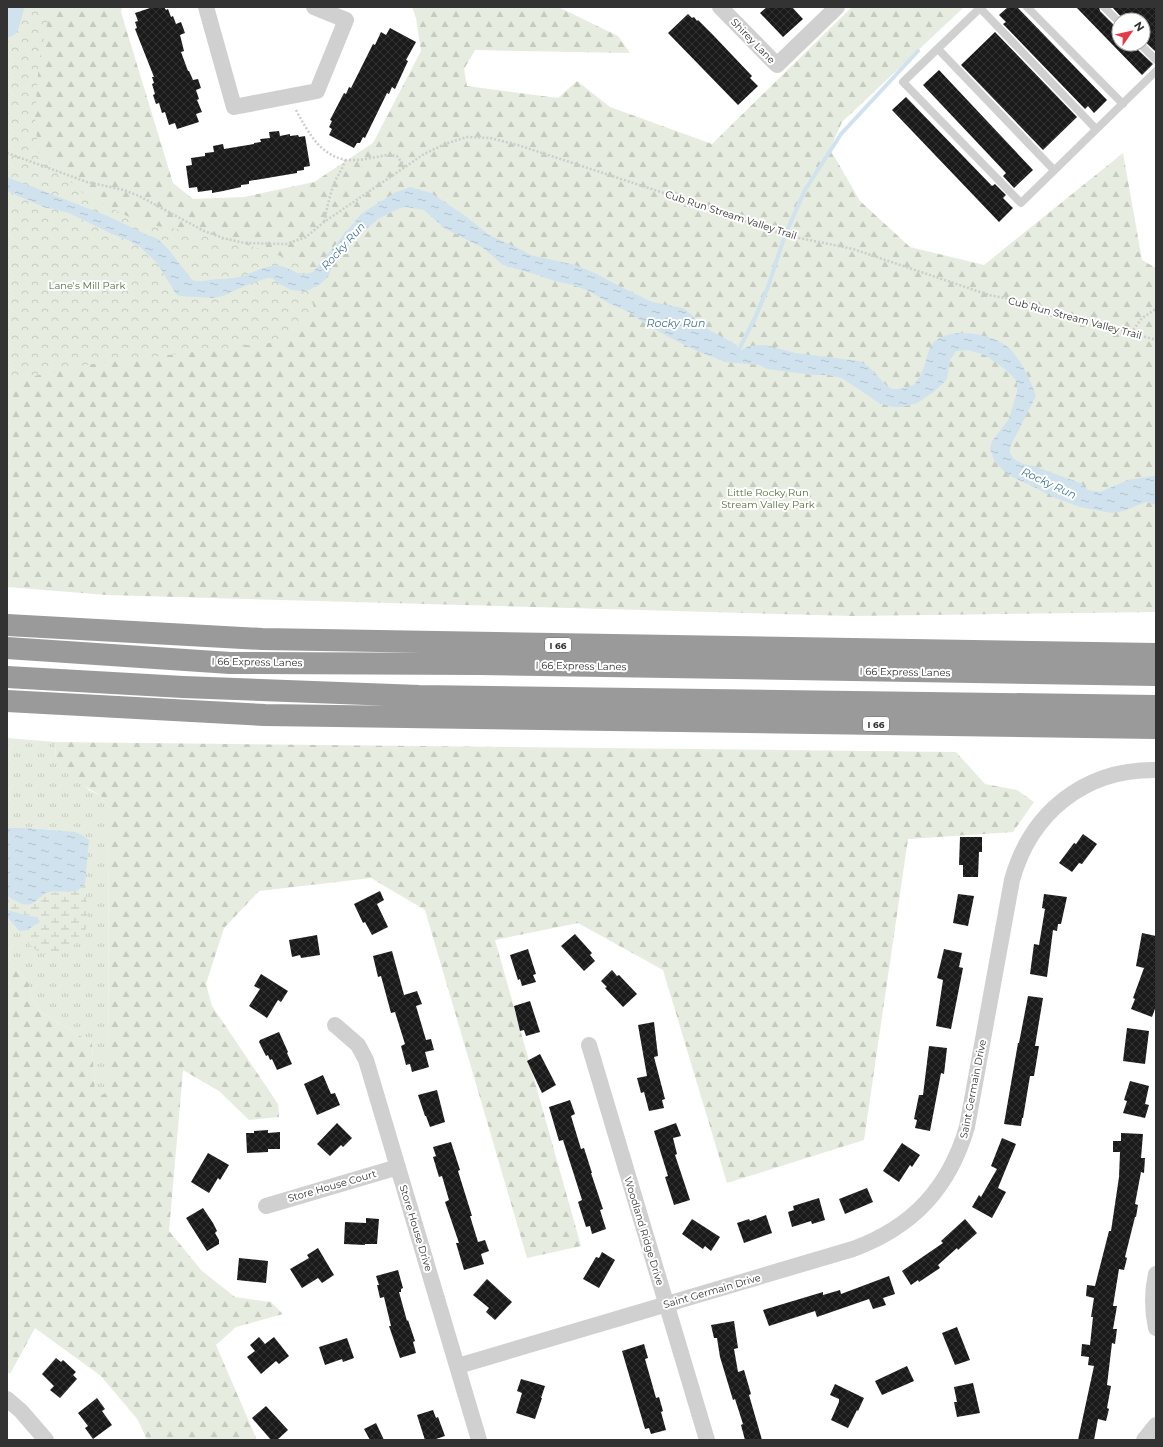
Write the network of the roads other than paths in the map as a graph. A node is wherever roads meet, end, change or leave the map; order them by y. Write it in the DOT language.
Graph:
graph roads {
  1 [pos="206,7"];
  2 [pos="314,7"];
  3 [pos="720,7"];
  4 [pos="838,7"];
  5 [pos="1027,7"];
  6 [pos="980,8"];
  7 [pos="938,49"];
  8 [pos="1148,52"];
  9 [pos="1156,60"];
  10 [pos="1156,71"];
  11 [pos="1122,104"];
  12 [pos="1096,130"];
  13 [pos="1054,170"];
  14 [pos="7,625"];
  15 [pos="7,648"];
  16 [pos="1156,654"];
  17 [pos="1156,675"];
  18 [pos="7,677"];
  19 [pos="7,701"];
  20 [pos="1156,706"];
  21 [pos="1156,728"];
  22 [pos="1156,770"];
  23 [pos="335,1025"];
  24 [pos="589,1045"];
  25 [pos="398,1167"];
  26 [pos="266,1206"];
  27 [pos="1156,1274"];
  28 [pos="666,1304"];
  29 [pos="1156,1328"];
  30 [pos="458,1366"];
  31 [pos="7,1399"];
  32 [pos="1156,1425"];
  33 [pos="46,1440"];
  34 [pos="479,1440"];
  35 [pos="707,1440"];
  36 [pos="1144,1440"];
  1 -- 2 [label="street"];
  3 -- 4 [label="street, Shirey Lane"];
  5 -- 11 [label="lane"];
  6 -- 7 [label="lane"];
  6 -- 12 [label="lane"];
  7 -- 13 [label="lane"];
  7 -- 13 [label="lane"];
  8 -- 9 [label="lane"];
  10 -- 11 [label="lane"];
  11 -- 12 [label="lane"];
  12 -- 13 [label="lane"];
  14 -- 16 [label="highway, I 66"];
  15 -- 17 [label="highway, I 66 Express Lanes"];
  18 -- 20 [label="highway"];
  19 -- 21 [label="highway, I 66"];
  22 -- 28 [label="street, Saint Germain Drive"];
  23 -- 25 [label="street, Store House Drive"];
  24 -- 28 [label="street, Woodland Ridge Drive"];
  25 -- 26 [label="street, Store House Court"];
  25 -- 30 [label="street, Store House Drive"];
  27 -- 29 [label="street"];
  28 -- 30 [label="street, Saint Germain Drive"];
  28 -- 35 [label="street, Woodland Ridge Drive"];
  30 -- 34 [label="street, Store House Drive"];
  31 -- 33 [label="street"];
  32 -- 36 [label="street"];
}
